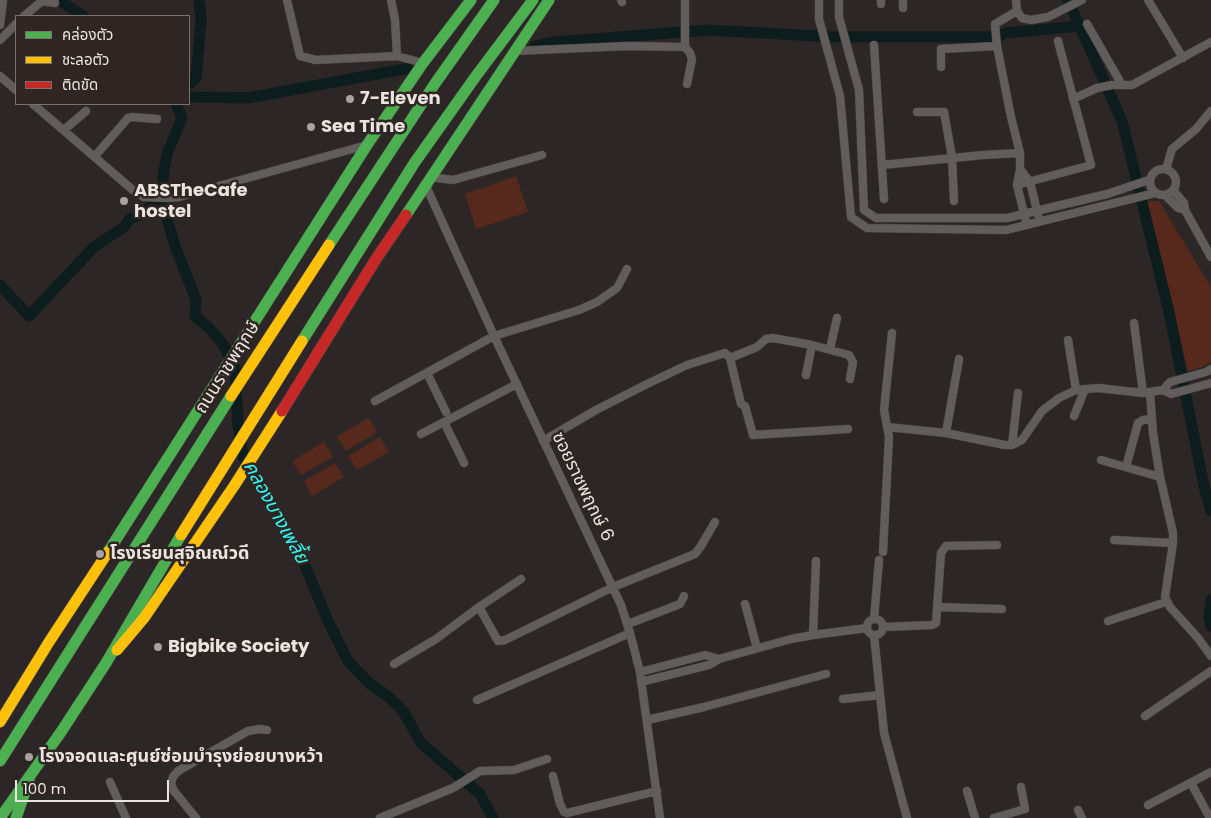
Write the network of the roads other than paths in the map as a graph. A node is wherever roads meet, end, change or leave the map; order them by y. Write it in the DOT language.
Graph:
graph roads {
  1 [pos="4,0"];
  2 [pos="287,0"];
  3 [pos="391,0"];
  4 [pos="471,0"];
  5 [pos="494,0"];
  6 [pos="533,0"];
  7 [pos="549,0"];
  8 [pos="685,0"];
  9 [pos="819,0"];
  10 [pos="839,0"];
  11 [pos="1016,0"];
  12 [pos="1148,0"];
  13 [pos="1080,1"];
  14 [pos="55,3"];
  15 [pos="1017,11"];
  16 [pos="25,15"];
  17 [pos="1087,24"];
  18 [pos="0,25"];
  19 [pos="15,25"];
  20 [pos="0,40"];
  21 [pos="1058,41"];
  22 [pos="1211,42"];
  23 [pos="874,45"];
  24 [pos="997,46"];
  25 [pos="685,47"];
  26 [pos="515,51"];
  27 [pos="397,56"];
  28 [pos="1183,58"];
  29 [pos="422,63"];
  30 [pos="941,67"];
  31 [pos="0,76"];
  32 [pos="687,84"];
  33 [pos="1122,85"];
  34 [pos="15,89"];
  35 [pos="1073,99"];
  36 [pos="34,105"];
  37 [pos="86,111"];
  38 [pos="1211,111"];
  39 [pos="917,112"];
  40 [pos="158,119"];
  41 [pos="64,130"];
  42 [pos="367,145"];
  43 [pos="1020,153"];
  44 [pos="542,155"];
  45 [pos="95,156"];
  46 [pos="952,157"];
  47 [pos="882,165"];
  48 [pos="1020,169"];
  49 [pos="1166,169"];
  50 [pos="1149,180"];
  51 [pos="427,181"];
  52 [pos="1030,182"];
  53 [pos="1017,185"];
  54 [pos="1173,190"];
  55 [pos="1155,193"];
  56 [pos="1165,195"];
  57 [pos="884,199"];
  58 [pos="954,201"];
  59 [pos="1037,210"];
  60 [pos="1185,210"];
  61 [pos="1024,213"];
  62 [pos="1040,222"];
  63 [pos="1027,225"];
  64 [pos="1211,257"];
  65 [pos="627,269"];
  66 [pos="837,318"];
  67 [pos="1134,323"];
  68 [pos="892,333"];
  69 [pos="494,336"];
  70 [pos="1068,340"];
  71 [pos="812,345"];
  72 [pos="830,349"];
  73 [pos="730,358"];
  74 [pos="959,359"];
  75 [pos="1209,371"];
  76 [pos="428,372"];
  77 [pos="806,374"];
  78 [pos="850,379"];
  79 [pos="1210,383"];
  80 [pos="517,384"];
  81 [pos="1086,389"];
  82 [pos="1076,390"];
  83 [pos="1163,390"];
  84 [pos="1147,392"];
  85 [pos="1018,393"];
  86 [pos="375,401"];
  87 [pos="446,412"];
  88 [pos="1074,416"];
  89 [pos="1152,419"];
  90 [pos="444,422"];
  91 [pos="887,427"];
  92 [pos="848,429"];
  93 [pos="946,433"];
  94 [pos="421,434"];
  95 [pos="543,441"];
  96 [pos="1012,445"];
  97 [pos="1101,460"];
  98 [pos="464,463"];
  99 [pos="1126,467"];
  100 [pos="1160,477"];
  101 [pos="715,522"];
  102 [pos="1114,540"];
  103 [pos="1173,543"];
  104 [pos="997,546"];
  105 [pos="883,552"];
  106 [pos="879,560"];
  107 [pos="816,561"];
  108 [pos="521,580"];
  109 [pos="613,587"];
  110 [pos="684,596"];
  111 [pos="1166,602"];
  112 [pos="746,604"];
  113 [pos="479,607"];
  114 [pos="938,607"];
  115 [pos="1002,609"];
  116 [pos="874,618"];
  117 [pos="1108,621"];
  118 [pos="628,624"];
  119 [pos="883,627"];
  120 [pos="867,628"];
  121 [pos="630,633"];
  122 [pos="814,635"];
  123 [pos="874,635"];
  124 [pos="757,648"];
  125 [pos="1211,656"];
  126 [pos="719,659"];
  127 [pos="106,663"];
  128 [pos="394,664"];
  129 [pos="1211,671"];
  130 [pos="640,672"];
  131 [pos="826,674"];
  132 [pos="641,682"];
  133 [pos="880,695"];
  134 [pos="843,699"];
  135 [pos="477,700"];
  136 [pos="1145,716"];
  137 [pos="1,718"];
  138 [pos="647,720"];
  139 [pos="267,730"];
  140 [pos="547,759"];
  141 [pos="0,761"];
  142 [pos="1211,772"];
  143 [pos="31,774"];
  144 [pos="554,776"];
  145 [pos="110,782"];
  146 [pos="1191,783"];
  147 [pos="1020,787"];
  148 [pos="657,791"];
  149 [pos="967,791"];
  150 [pos="1148,805"];
  151 [pos="397,815"];
  152 [pos="0,818"];
  153 [pos="16,818"];
  154 [pos="126,818"];
  155 [pos="196,818"];
  156 [pos="380,818"];
  157 [pos="660,818"];
  158 [pos="907,818"];
  159 [pos="975,818"];
  160 [pos="994,818"];
  161 [pos="1210,818"];
  1 -- 18 [label="street"];
  2 -- 27 [label="street"];
  3 -- 27 [label="street"];
  4 -- 29 [label="main road, ถนนราชพฤกษ์"];
  5 -- 141 [label="main road, ถนนราชพฤกษ์"];
  6 -- 127 [label="main road"];
  7 -- 26 [label="main road"];
  8 -- 25 [label="street"];
  9 -- 63 [label="street"];
  10 -- 61 [label="street"];
  11 -- 15 [label="street"];
  12 -- 28 [label="street"];
  13 -- 15 [label="street"];
  14 -- 16 [label="street"];
  15 -- 24 [label="street"];
  17 -- 33 [label="street"];
  19 -- 20 [label="street"];
  21 -- 35 [label="street"];
  22 -- 28 [label="street"];
  23 -- 47 [label="street"];
  24 -- 30 [label="street"];
  24 -- 43 [label="street"];
  25 -- 26 [label="street"];
  25 -- 32 [label="street"];
  26 -- 51 [label="main road"];
  27 -- 29 [label="street"];
  28 -- 33 [label="street"];
  29 -- 42 [label="main road, ถนนราชพฤกษ์"];
  31 -- 34 [label="street"];
  33 -- 35 [label="street"];
  35 -- 52 [label="street"];
  36 -- 41 [label="street"];
  37 -- 41 [label="street"];
  38 -- 49 [label="street"];
  39 -- 46 [label="street"];
  40 -- 45 [label="street"];
  41 -- 45 [label="street"];
  42 -- 45 [label="street"];
  42 -- 137 [label="main road, ถนนราชพฤกษ์"];
  43 -- 46 [label="street"];
  43 -- 48 [label="street"];
  44 -- 51 [label="street"];
  46 -- 47 [label="street"];
  46 -- 58 [label="street"];
  47 -- 57 [label="street"];
  48 -- 52 [label="street"];
  48 -- 53 [label="street"];
  49 -- 50 [label="street"];
  49 -- 54 [label="street"];
  50 -- 55 [label="street"];
  50 -- 59 [label="street"];
  51 -- 69 [label="street, ซอยราชพฤกษ์ 6"];
  51 -- 127 [label="main road"];
  52 -- 53 [label="street"];
  52 -- 59 [label="street"];
  53 -- 61 [label="street"];
  54 -- 56 [label="street"];
  54 -- 60 [label="street"];
  55 -- 56 [label="street"];
  55 -- 62 [label="street"];
  56 -- 60 [label="street"];
  59 -- 61 [label="street"];
  59 -- 62 [label="street"];
  60 -- 64 [label="street"];
  61 -- 63 [label="street"];
  62 -- 63 [label="street"];
  65 -- 69 [label="street"];
  66 -- 72 [label="street"];
  67 -- 84 [label="street"];
  68 -- 91 [label="street"];
  69 -- 76 [label="street"];
  69 -- 80 [label="street, ซอยราชพฤกษ์ 6"];
  70 -- 82 [label="street"];
  71 -- 72 [label="street"];
  71 -- 73 [label="street"];
  71 -- 77 [label="street"];
  72 -- 78 [label="street"];
  73 -- 92 [label="street"];
  73 -- 95 [label="street"];
  74 -- 93 [label="street"];
  75 -- 83 [label="street"];
  76 -- 86 [label="street"];
  76 -- 87 [label="street"];
  79 -- 83 [label="street"];
  80 -- 90 [label="street"];
  80 -- 95 [label="street, ซอยราชพฤกษ์ 6"];
  81 -- 82 [label="street"];
  81 -- 84 [label="street"];
  81 -- 88 [label="street"];
  82 -- 96 [label="street"];
  83 -- 84 [label="street"];
  84 -- 89 [label="street"];
  85 -- 96 [label="street"];
  89 -- 99 [label="street"];
  89 -- 100 [label="street"];
  90 -- 94 [label="street"];
  90 -- 98 [label="street"];
  91 -- 93 [label="street"];
  91 -- 105 [label="street"];
  93 -- 96 [label="street"];
  95 -- 109 [label="street, ซอยราชพฤกษ์ 6"];
  97 -- 99 [label="street"];
  99 -- 100 [label="street"];
  100 -- 103 [label="street"];
  101 -- 109 [label="street"];
  102 -- 103 [label="street"];
  103 -- 111 [label="street"];
  104 -- 114 [label="street"];
  106 -- 116 [label="street"];
  107 -- 122 [label="street"];
  108 -- 113 [label="street"];
  109 -- 113 [label="street"];
  109 -- 118 [label="street, ซอยราชพฤกษ์ 6"];
  110 -- 118 [label="street"];
  111 -- 117 [label="street"];
  111 -- 125 [label="street"];
  112 -- 124 [label="street"];
  113 -- 128 [label="street"];
  114 -- 115 [label="street"];
  114 -- 119 [label="street"];
  116 -- 119 [label="street"];
  116 -- 120 [label="street"];
  118 -- 121 [label="street, ซอยราชพฤกษ์ 6"];
  119 -- 123 [label="street"];
  120 -- 122 [label="street"];
  120 -- 123 [label="street"];
  121 -- 130 [label="street, ซอยราชพฤกษ์ 6"];
  121 -- 135 [label="street"];
  122 -- 124 [label="street"];
  123 -- 133 [label="street"];
  124 -- 126 [label="street"];
  126 -- 130 [label="street"];
  126 -- 132 [label="street"];
  127 -- 143 [label="main road"];
  129 -- 136 [label="street"];
  130 -- 132 [label="street, ซอยราชพฤกษ์ 6"];
  131 -- 138 [label="street"];
  132 -- 138 [label="street, ซอยราชพฤกษ์ 6"];
  133 -- 134 [label="street"];
  133 -- 158 [label="street"];
  138 -- 148 [label="street, ซอยราชพฤกษ์ 6"];
  139 -- 155 [label="street"];
  140 -- 151 [label="street"];
  142 -- 146 [label="street"];
  143 -- 152 [label="main road"];
  143 -- 153 [label="main road"];
  144 -- 148 [label="street"];
  145 -- 154 [label="street"];
  146 -- 150 [label="street"];
  146 -- 161 [label="street"];
  147 -- 160 [label="street"];
  148 -- 157 [label="street, ซอยราชพฤกษ์ 6"];
  149 -- 159 [label="street"];
  151 -- 156 [label="street"];
}
